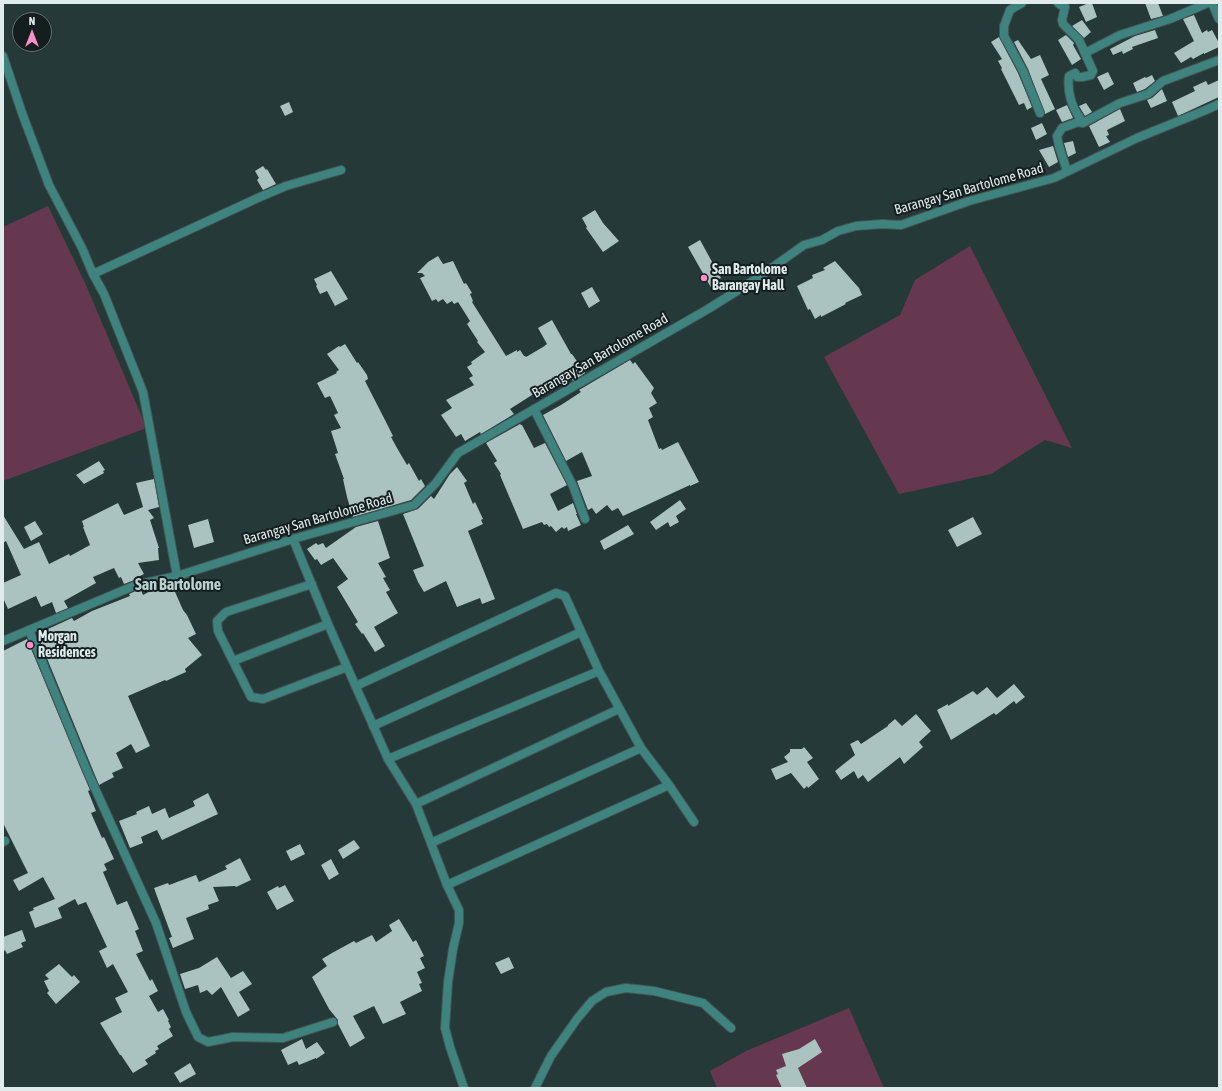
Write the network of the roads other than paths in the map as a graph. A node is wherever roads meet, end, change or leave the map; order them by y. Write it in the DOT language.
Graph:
graph roads {
  1 [pos="1022,3"];
  2 [pos="1058,3"];
  3 [pos="1208,3"];
  4 [pos="1212,3"];
  5 [pos="1219,19"];
  6 [pos="1085,53"];
  7 [pos="3,56"];
  8 [pos="1219,60"];
  9 [pos="1219,104"];
  10 [pos="1040,113"];
  11 [pos="1078,122"];
  12 [pos="341,170"];
  13 [pos="1068,171"];
  14 [pos="93,274"];
  15 [pos="534,409"];
  16 [pos="585,519"];
  17 [pos="293,539"];
  18 [pos="177,576"];
  19 [pos="312,584"];
  20 [pos="328,624"];
  21 [pos="29,630"];
  22 [pos="581,632"];
  23 [pos="3,641"];
  24 [pos="233,661"];
  25 [pos="347,667"];
  26 [pos="599,671"];
  27 [pos="356,686"];
  28 [pos="619,709"];
  29 [pos="373,726"];
  30 [pos="641,748"];
  31 [pos="388,759"];
  32 [pos="668,785"];
  33 [pos="416,804"];
  34 [pos="694,822"];
  35 [pos="431,843"];
  36 [pos="447,885"];
  37 [pos="333,1022"];
  38 [pos="731,1028"];
  39 [pos="464,1088"];
  40 [pos="535,1088"];
  1 -- 10 [label="street"];
  2 -- 6 [label="street"];
  3 -- 6 [label="street"];
  4 -- 5 [label="street"];
  6 -- 11 [label="street"];
  7 -- 14 [label="street"];
  8 -- 11 [label="street"];
  9 -- 13 [label="street, Barangay San Bartolome Road"];
  11 -- 13 [label="street"];
  12 -- 14 [label="street"];
  13 -- 15 [label="street, Barangay San Bartolome Road"];
  14 -- 18 [label="street"];
  15 -- 16 [label="street"];
  15 -- 17 [label="street, Barangay San Bartolome Road"];
  17 -- 18 [label="street, Barangay San Bartolome Road"];
  17 -- 19 [label="street"];
  18 -- 21 [label="street, Barangay San Bartolome Road"];
  19 -- 20 [label="street"];
  19 -- 24 [label="street"];
  20 -- 24 [label="street"];
  20 -- 25 [label="street"];
  21 -- 23 [label="street, Barangay San Bartolome Road"];
  21 -- 37 [label="street"];
  22 -- 26 [label="street"];
  22 -- 27 [label="street"];
  22 -- 29 [label="street"];
  24 -- 25 [label="street"];
  25 -- 27 [label="street"];
  26 -- 28 [label="street"];
  26 -- 31 [label="street"];
  27 -- 29 [label="street"];
  28 -- 30 [label="street"];
  28 -- 33 [label="street"];
  29 -- 31 [label="street"];
  30 -- 32 [label="street"];
  30 -- 35 [label="street"];
  31 -- 33 [label="street"];
  32 -- 34 [label="street"];
  32 -- 36 [label="street"];
  33 -- 35 [label="street"];
  35 -- 36 [label="street"];
  36 -- 39 [label="street"];
  38 -- 40 [label="street"];
}
